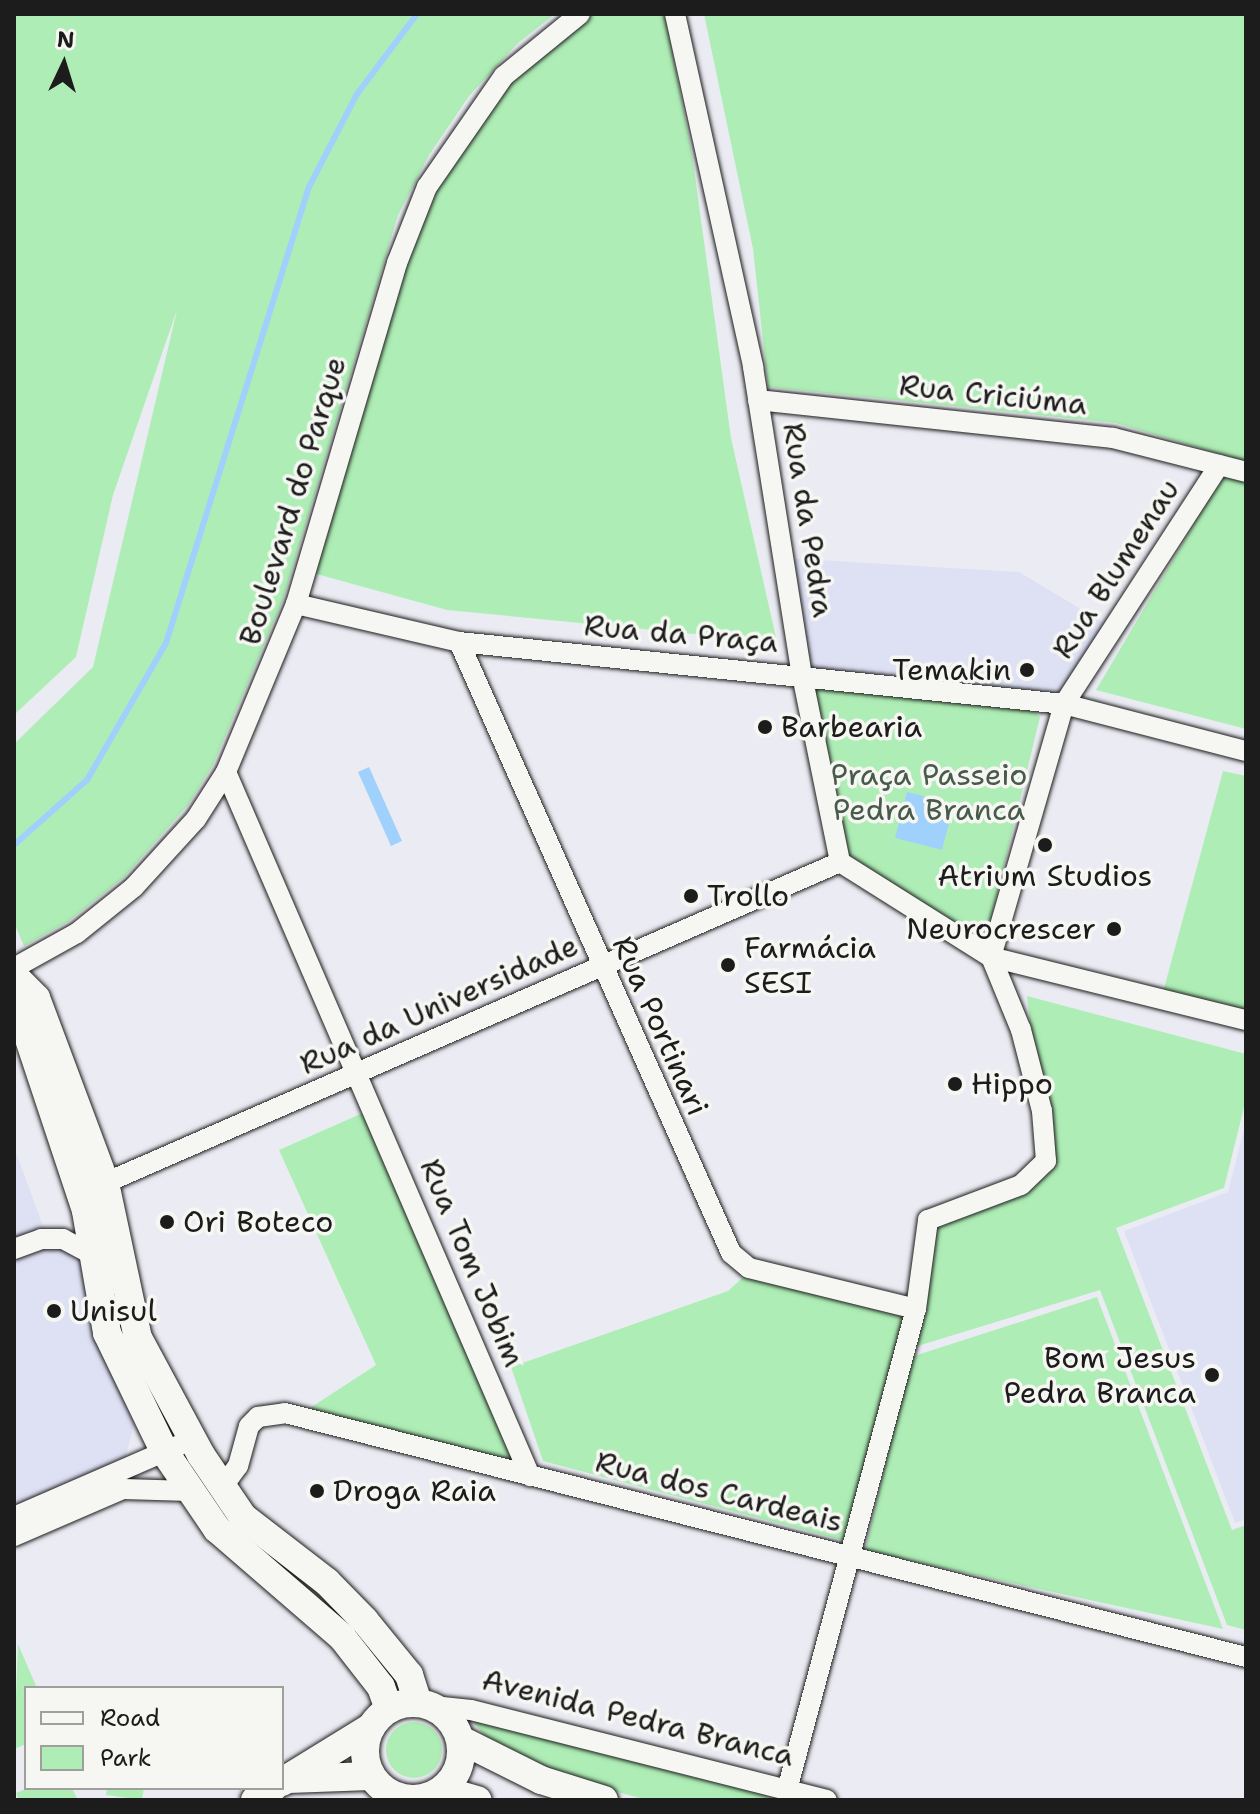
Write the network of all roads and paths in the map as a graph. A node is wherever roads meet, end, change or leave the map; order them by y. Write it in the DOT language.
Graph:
graph roads {
  1 [pos="580,14"];
  2 [pos="675,14"];
  3 [pos="758,400"];
  4 [pos="1219,465"];
  5 [pos="1246,472"];
  6 [pos="296,604"];
  7 [pos="459,642"];
  8 [pos="802,675"];
  9 [pos="1064,704"];
  10 [pos="1246,751"];
  11 [pos="226,772"];
  12 [pos="840,862"];
  13 [pos="991,957"];
  14 [pos="599,967"];
  15 [pos="14,968"];
  16 [pos="14,976"];
  17 [pos="14,994"];
  18 [pos="1246,1020"];
  19 [pos="22,1039"];
  20 [pos="358,1073"];
  21 [pos="105,1183"];
  22 [pos="14,1249"];
  23 [pos="93,1255"];
  24 [pos="916,1309"];
  25 [pos="193,1439"];
  26 [pos="164,1451"];
  27 [pos="530,1476"];
  28 [pos="221,1489"];
  29 [pos="190,1491"];
  30 [pos="14,1517"];
  31 [pos="14,1536"];
  32 [pos="848,1556"];
  33 [pos="1246,1657"];
  34 [pos="426,1704"];
  35 [pos="380,1718"];
  36 [pos="461,1740"];
  37 [pos="371,1776"];
  38 [pos="284,1781"];
  39 [pos="284,1783"];
  40 [pos="442,1790"];
  41 [pos="787,1790"];
  42 [pos="478,1800"];
  43 [pos="604,1800"];
  44 [pos="827,1800"];
  1 -- 6 [label="street, Boulevard do Parque"];
  2 -- 3 [label="street, Rua da Pedra"];
  3 -- 4 [label="street, Rua Criciúma"];
  3 -- 8 [label="street, Rua da Pedra"];
  4 -- 5 [label="street, Rua Criciúma"];
  4 -- 9 [label="street, Rua Blumenau"];
  6 -- 7 [label="street, Rua da Praça"];
  6 -- 11 [label="street, Boulevard do Parque"];
  7 -- 8 [label="street, Rua da Praça"];
  7 -- 14 [label="street, Rua Portinari"];
  8 -- 9 [label="street, Rua da Praça"];
  8 -- 12 [label="street, Rua da Pedra"];
  9 -- 10 [label="street, Rua da Praça"];
  9 -- 13 [label="street, Rua Blumenau"];
  11 -- 15 [label="street, Boulevard do Parque"];
  11 -- 20 [label="street, Rua Tom Jobim"];
  12 -- 13 [label="street"];
  12 -- 14 [label="street, Rua da Universidade"];
  13 -- 18 [label="street"];
  13 -- 24 [label="street"];
  14 -- 20 [label="street, Rua da Universidade"];
  14 -- 24 [label="street, Rua Portinari"];
  16 -- 21 [label="street"];
  17 -- 19 [label="street"];
  19 -- 23 [label="street"];
  20 -- 21 [label="street, Rua da Universidade"];
  20 -- 27 [label="street, Rua Tom Jobim"];
  21 -- 25 [label="street"];
  22 -- 23 [label="street"];
  23 -- 26 [label="street"];
  24 -- 32 [label="street"];
  25 -- 26 [label="street"];
  25 -- 28 [label="street"];
  26 -- 29 [label="street"];
  26 -- 30 [label="street"];
  27 -- 28 [label="street, Rua dos Cardeais"];
  27 -- 32 [label="street, Rua dos Cardeais"];
  28 -- 34 [label="street"];
  29 -- 31 [label="street"];
  29 -- 35 [label="street"];
  32 -- 33 [label="street, Rua dos Cardeais"];
  32 -- 41 [label="street"];
  34 -- 35 [label="street"];
  34 -- 36 [label="street"];
  34 -- 41 [label="street, Avenida Pedra Branca"];
  35 -- 37 [label="street"];
  35 -- 38 [label="street"];
  36 -- 40 [label="street"];
  36 -- 43 [label="street"];
  37 -- 39 [label="street"];
  37 -- 40 [label="street"];
  40 -- 42 [label="street"];
  41 -- 44 [label="street, Avenida Pedra Branca"];
}
